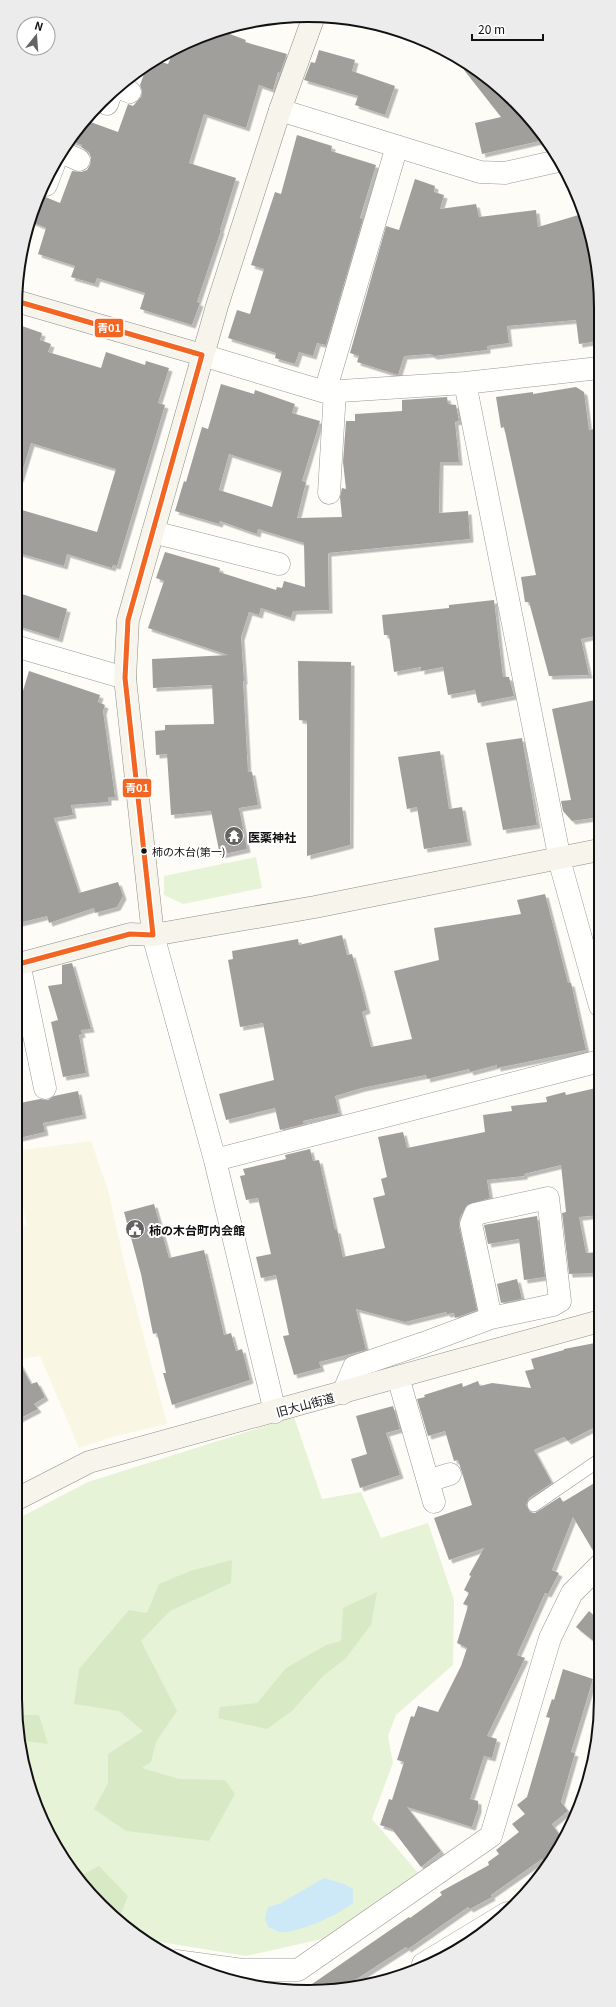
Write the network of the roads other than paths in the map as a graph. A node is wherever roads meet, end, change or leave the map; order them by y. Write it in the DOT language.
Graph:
graph roads {
  1 [pos="312,22"];
  2 [pos="280,110"];
  3 [pos="397,146"];
  4 [pos="554,162"];
  5 [pos="22,303"];
  6 [pos="202,355"];
  7 [pos="594,369"];
  8 [pos="465,382"];
  9 [pos="330,391"];
  10 [pos="329,493"];
  11 [pos="153,532"];
  12 [pos="279,564"];
  13 [pos="22,648"];
  14 [pos="125,678"];
  15 [pos="594,851"];
  16 [pos="560,858"];
  17 [pos="153,935"];
  18 [pos="22,963"];
  19 [pos="594,984"];
  20 [pos="22,986"];
  21 [pos="594,1063"];
  22 [pos="45,1088"];
  23 [pos="214,1160"];
  24 [pos="491,1318"];
  25 [pos="594,1323"];
  26 [pos="398,1377"];
  27 [pos="343,1393"];
  28 [pos="275,1412"];
  29 [pos="594,1464"];
  30 [pos="450,1474"];
  31 [pos="428,1480"];
  32 [pos="22,1496"];
  33 [pos="434,1502"];
  34 [pos="534,1505"];
  35 [pos="594,1571"];
  36 [pos="211,1968"];
  37 [pos="242,1975"];
  1 -- 2 [label="street"];
  2 -- 3 [label="street"];
  2 -- 6 [label="street"];
  3 -- 4 [label="street"];
  3 -- 9 [label="street"];
  5 -- 6 [label="street"];
  6 -- 9 [label="street"];
  6 -- 11 [label="street"];
  7 -- 8 [label="street"];
  8 -- 9 [label="street"];
  8 -- 16 [label="street"];
  9 -- 10 [label="street"];
  11 -- 12 [label="street"];
  11 -- 14 [label="street"];
  13 -- 14 [label="street"];
  14 -- 17 [label="street"];
  15 -- 16 [label="street"];
  16 -- 17 [label="street"];
  16 -- 19 [label="street"];
  17 -- 18 [label="street"];
  17 -- 23 [label="street"];
  20 -- 22 [label="street"];
  21 -- 23 [label="street"];
  23 -- 28 [label="street"];
  24 -- 24 [label="street"];
  24 -- 27 [label="street"];
  25 -- 26 [label="street, 旧大山街道"];
  26 -- 27 [label="street, 旧大山街道"];
  26 -- 31 [label="street"];
  27 -- 28 [label="street, 旧大山街道"];
  28 -- 32 [label="street, 旧大山街道"];
  29 -- 34 [label="lane"];
  30 -- 31 [label="street"];
  31 -- 33 [label="street"];
  35 -- 37 [label="street"];
  36 -- 37 [label="street"];
}
